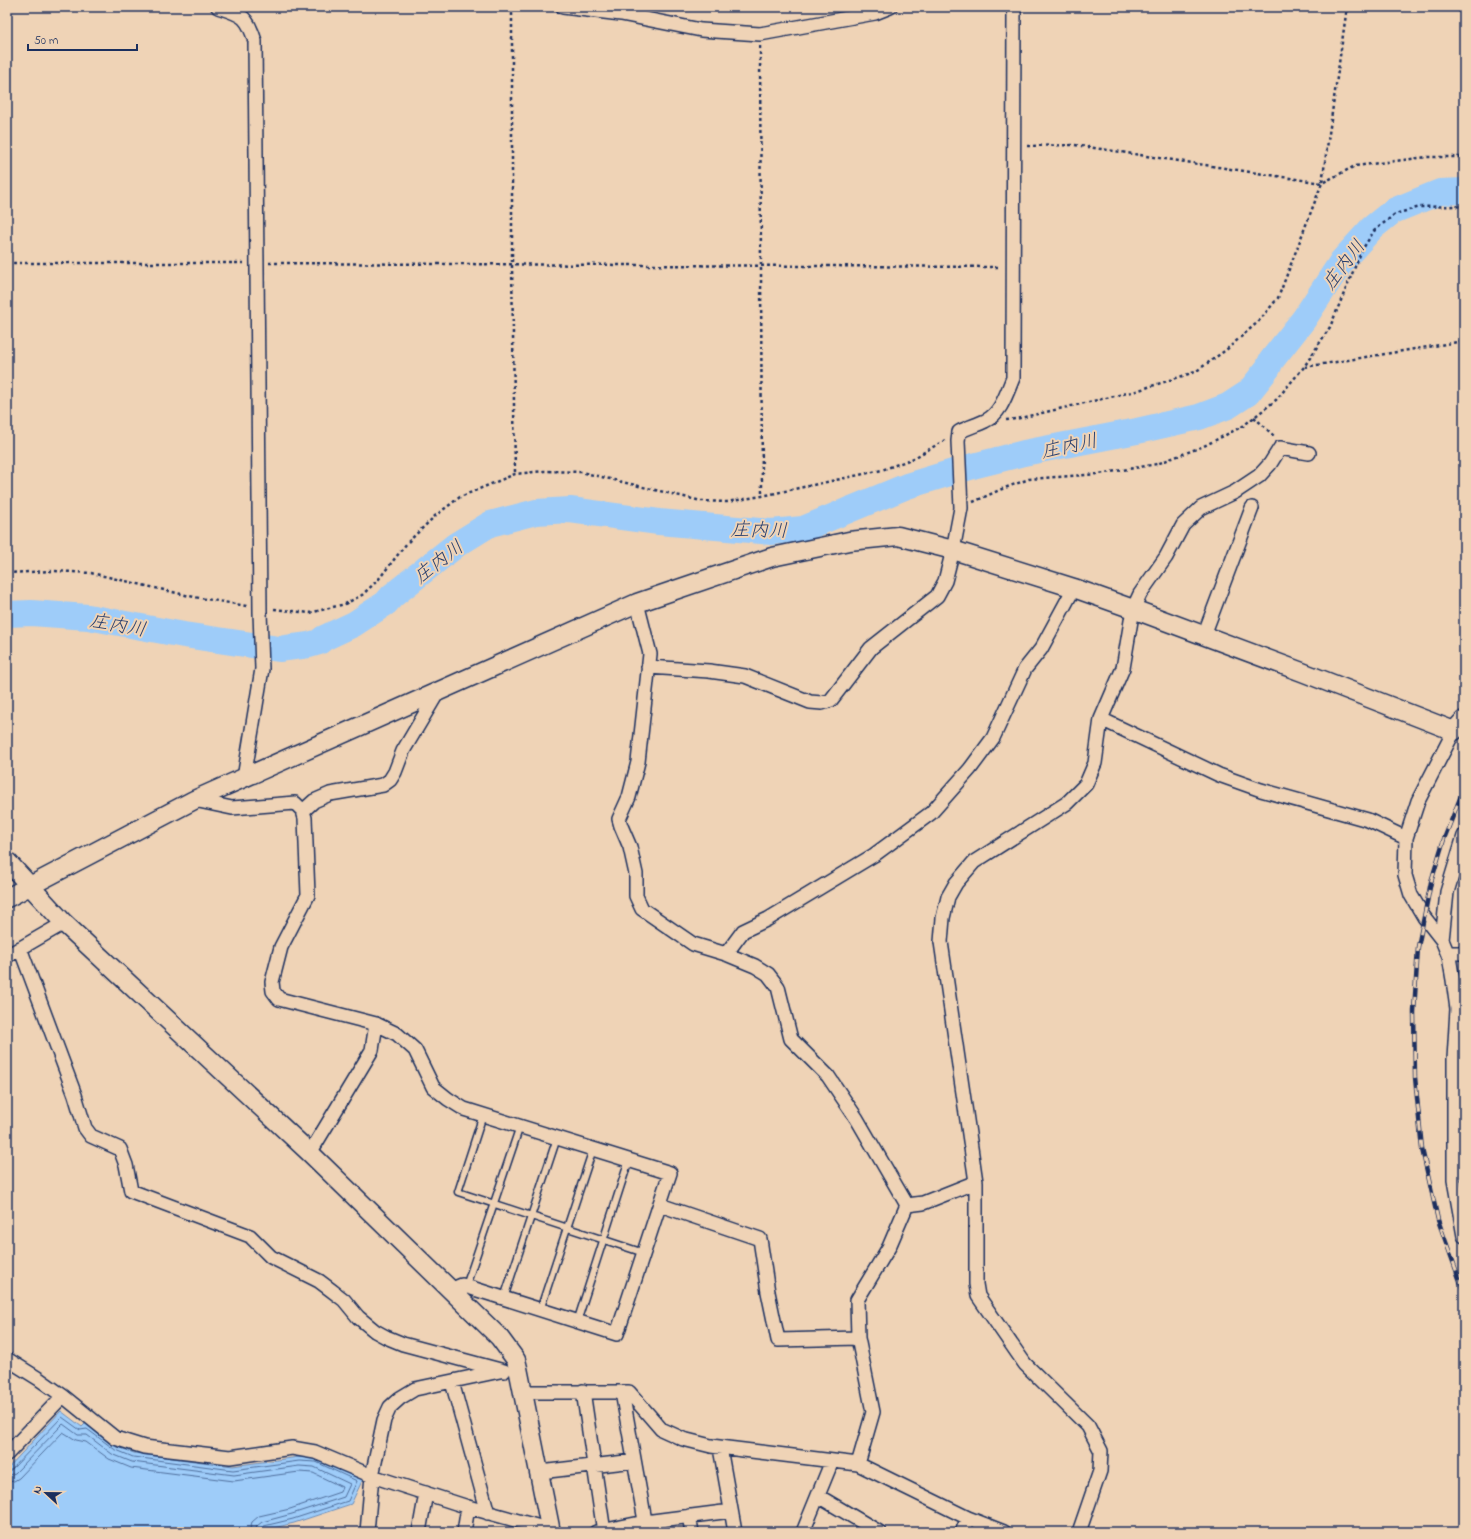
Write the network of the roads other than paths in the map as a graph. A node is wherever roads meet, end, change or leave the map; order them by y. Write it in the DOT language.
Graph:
graph roads {
  1 [pos="218,7"];
  2 [pos="563,7"];
  3 [pos="890,7"];
  4 [pos="1014,7"];
  5 [pos="1309,453"];
  6 [pos="1252,508"];
  7 [pos="953,550"];
  8 [pos="1074,588"];
  9 [pos="637,603"];
  10 [pos="1133,609"];
  11 [pos="1204,635"];
  12 [pos="648,667"];
  13 [pos="438,692"];
  14 [pos="1101,719"];
  15 [pos="1459,726"];
  16 [pos="244,778"];
  17 [pos="194,800"];
  18 [pos="303,811"];
  19 [pos="1464,836"];
  20 [pos="1406,838"];
  21 [pos="7,861"];
  22 [pos="30,886"];
  23 [pos="7,898"];
  24 [pos="64,923"];
  25 [pos="1442,940"];
  26 [pos="20,948"];
  27 [pos="1448,953"];
  28 [pos="1464,953"];
  29 [pos="726,954"];
  30 [pos="7,956"];
  31 [pos="376,1024"];
  32 [pos="483,1115"];
  33 [pos="520,1126"];
  34 [pos="557,1138"];
  35 [pos="593,1149"];
  36 [pos="310,1153"];
  37 [pos="629,1160"];
  38 [pos="976,1182"];
  39 [pos="493,1204"];
  40 [pos="660,1205"];
  41 [pos="908,1205"];
  42 [pos="531,1216"];
  43 [pos="567,1228"];
  44 [pos="1464,1236"];
  45 [pos="604,1240"];
  46 [pos="644,1253"];
  47 [pos="458,1288"];
  48 [pos="504,1298"];
  49 [pos="540,1310"];
  50 [pos="577,1322"];
  51 [pos="858,1338"];
  52 [pos="7,1359"];
  53 [pos="511,1369"];
  54 [pos="452,1382"];
  55 [pos="583,1391"];
  56 [pos="524,1392"];
  57 [pos="622,1392"];
  58 [pos="63,1396"];
  59 [pos="720,1448"];
  60 [pos="7,1454"];
  61 [pos="634,1460"];
  62 [pos="832,1461"];
  63 [pos="858,1464"];
  64 [pos="594,1465"];
  65 [pos="540,1472"];
  66 [pos="372,1476"];
  67 [pos="426,1493"];
  68 [pos="818,1496"];
  69 [pos="468,1507"];
  70 [pos="731,1511"];
  71 [pos="488,1513"];
  72 [pos="689,1516"];
  73 [pos="968,1518"];
  74 [pos="509,1526"];
  75 [pos="646,1527"];
  76 [pos="859,1527"];
  77 [pos="551,1531"];
  78 [pos="367,1532"];
  79 [pos="419,1532"];
  80 [pos="464,1532"];
  81 [pos="601,1532"];
  82 [pos="692,1532"];
  83 [pos="735,1532"];
  84 [pos="803,1532"];
  85 [pos="879,1532"];
  86 [pos="962,1532"];
  87 [pos="1004,1532"];
  88 [pos="1078,1532"];
  1 -- 16 [label="street"];
  2 -- 3 [label="street"];
  4 -- 7 [label="street"];
  5 -- 10 [label="street"];
  6 -- 11 [label="street"];
  7 -- 8 [label="street"];
  7 -- 9 [label="street"];
  7 -- 12 [label="street"];
  8 -- 10 [label="street"];
  8 -- 29 [label="street"];
  9 -- 12 [label="street"];
  9 -- 13 [label="street"];
  10 -- 11 [label="street"];
  10 -- 14 [label="street"];
  11 -- 15 [label="street"];
  12 -- 29 [label="street"];
  13 -- 16 [label="street"];
  13 -- 18 [label="street"];
  14 -- 20 [label="street"];
  14 -- 38 [label="street"];
  15 -- 20 [label="street"];
  16 -- 17 [label="street"];
  17 -- 18 [label="street"];
  17 -- 22 [label="street"];
  18 -- 31 [label="street"];
  19 -- 25 [label="street"];
  20 -- 25 [label="street"];
  21 -- 22 [label="street"];
  22 -- 23 [label="street"];
  22 -- 24 [label="street"];
  24 -- 26 [label="street"];
  24 -- 36 [label="street"];
  25 -- 27 [label="street"];
  26 -- 30 [label="street"];
  26 -- 53 [label="street"];
  27 -- 28 [label="street"];
  27 -- 44 [label="street"];
  29 -- 41 [label="street"];
  31 -- 32 [label="street"];
  31 -- 36 [label="street"];
  32 -- 33 [label="street"];
  32 -- 39 [label="lane"];
  33 -- 34 [label="street"];
  33 -- 39 [label="lane"];
  34 -- 35 [label="street"];
  34 -- 42 [label="lane"];
  35 -- 37 [label="street"];
  35 -- 43 [label="lane"];
  36 -- 47 [label="street"];
  37 -- 40 [label="street"];
  37 -- 45 [label="lane"];
  38 -- 41 [label="street"];
  38 -- 88 [label="street"];
  39 -- 42 [label="lane"];
  39 -- 47 [label="lane"];
  40 -- 46 [label="street"];
  40 -- 51 [label="street"];
  41 -- 51 [label="street"];
  42 -- 43 [label="lane"];
  42 -- 48 [label="lane"];
  43 -- 45 [label="lane"];
  43 -- 49 [label="lane"];
  45 -- 46 [label="lane"];
  45 -- 50 [label="lane"];
  46 -- 50 [label="street"];
  47 -- 48 [label="street"];
  47 -- 53 [label="street"];
  48 -- 49 [label="street"];
  49 -- 50 [label="street"];
  51 -- 63 [label="street"];
  52 -- 58 [label="street"];
  53 -- 54 [label="street"];
  53 -- 56 [label="street"];
  54 -- 66 [label="street"];
  54 -- 71 [label="street"];
  55 -- 56 [label="street"];
  55 -- 57 [label="street"];
  55 -- 64 [label="street"];
  56 -- 65 [label="street"];
  57 -- 59 [label="street"];
  57 -- 61 [label="street"];
  58 -- 60 [label="street"];
  58 -- 66 [label="street"];
  59 -- 62 [label="street"];
  59 -- 70 [label="street"];
  61 -- 64 [label="street"];
  61 -- 75 [label="street"];
  62 -- 63 [label="street"];
  62 -- 68 [label="street"];
  63 -- 73 [label="street"];
  64 -- 65 [label="street"];
  64 -- 81 [label="street"];
  65 -- 77 [label="street"];
  66 -- 67 [label="street"];
  66 -- 78 [label="street"];
  67 -- 69 [label="street"];
  67 -- 79 [label="street"];
  68 -- 76 [label="street"];
  68 -- 84 [label="street"];
  69 -- 71 [label="street"];
  69 -- 80 [label="street"];
  70 -- 72 [label="street"];
  70 -- 83 [label="street"];
  71 -- 74 [label="street"];
  72 -- 75 [label="street"];
  72 -- 82 [label="street"];
  73 -- 86 [label="street"];
  73 -- 87 [label="street"];
  74 -- 77 [label="street"];
  75 -- 81 [label="street"];
  76 -- 85 [label="street"];
}
